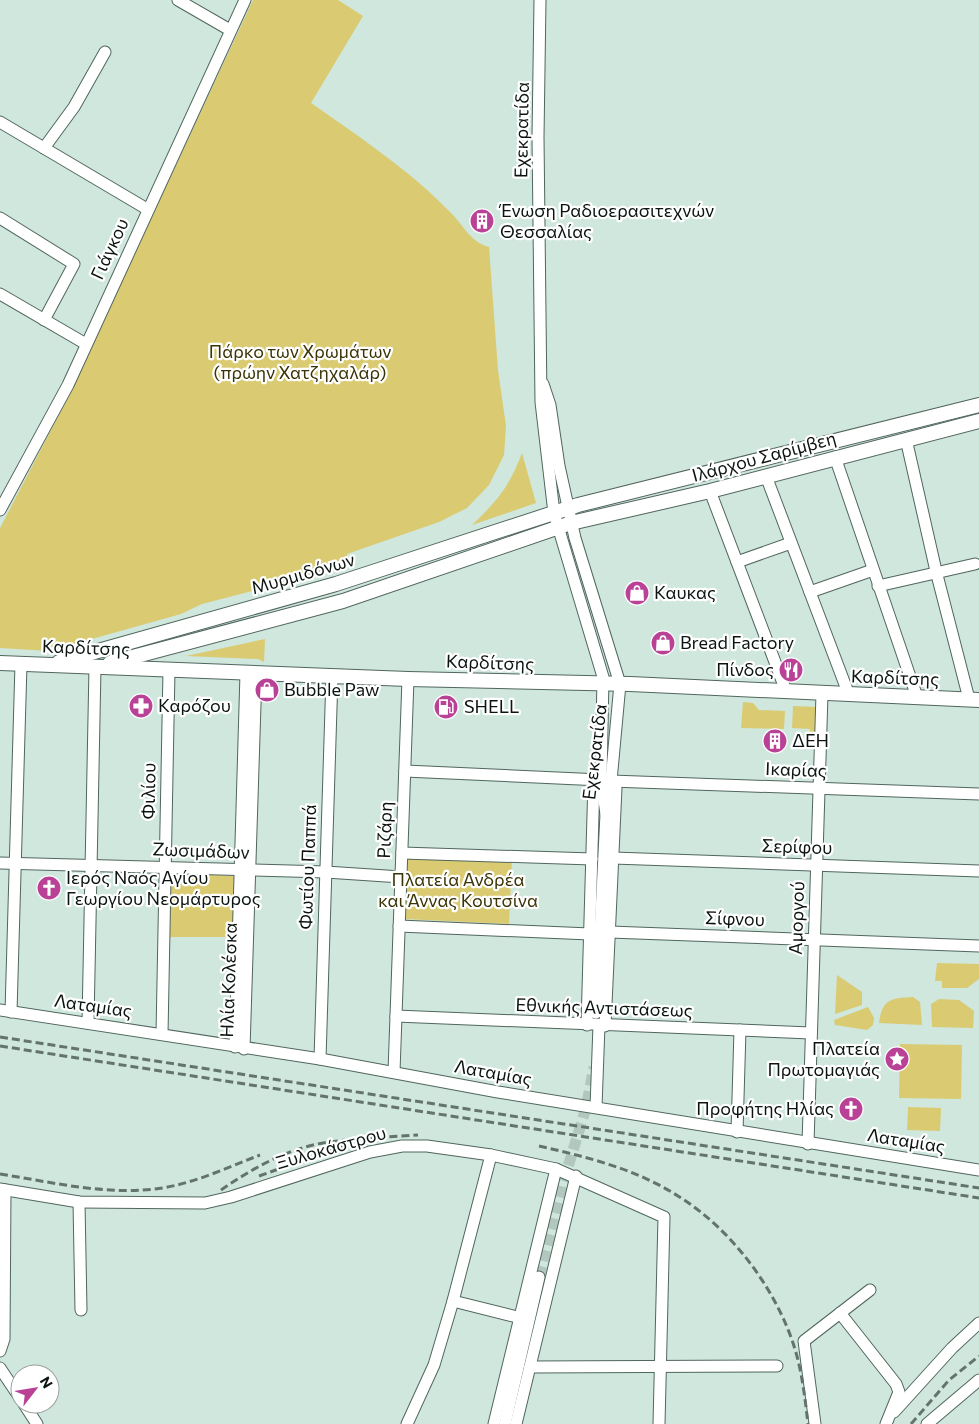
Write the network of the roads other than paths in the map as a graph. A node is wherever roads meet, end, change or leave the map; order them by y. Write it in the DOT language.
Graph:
graph roads {
  1 [pos="178,0"];
  2 [pos="245,0"];
  3 [pos="540,0"];
  4 [pos="230,30"];
  5 [pos="105,52"];
  6 [pos="0,122"];
  7 [pos="44,148"];
  8 [pos="148,209"];
  9 [pos="0,218"];
  10 [pos="0,294"];
  11 [pos="44,320"];
  12 [pos="86,344"];
  13 [pos="542,380"];
  14 [pos="979,405"];
  15 [pos="979,421"];
  16 [pos="906,439"];
  17 [pos="836,457"];
  18 [pos="766,476"];
  19 [pos="710,491"];
  20 [pos="568,509"];
  21 [pos="0,510"];
  22 [pos="554,513"];
  23 [pos="572,523"];
  24 [pos="557,527"];
  25 [pos="791,543"];
  26 [pos="737,562"];
  27 [pos="975,564"];
  28 [pos="873,570"];
  29 [pos="936,571"];
  30 [pos="878,586"];
  31 [pos="810,592"];
  32 [pos="0,663"];
  33 [pos="21,664"];
  34 [pos="46,666"];
  35 [pos="95,667"];
  36 [pos="169,670"];
  37 [pos="251,673"];
  38 [pos="332,676"];
  39 [pos="408,679"];
  40 [pos="620,684"];
  41 [pos="604,685"];
  42 [pos="786,691"];
  43 [pos="822,694"];
  44 [pos="849,695"];
  45 [pos="917,697"];
  46 [pos="974,699"];
  47 [pos="405,771"];
  48 [pos="606,781"];
  49 [pos="819,789"];
  50 [pos="979,794"];
  51 [pos="402,853"];
  52 [pos="613,858"];
  53 [pos="592,859"];
  54 [pos="0,863"];
  55 [pos="15,863"];
  56 [pos="91,865"];
  57 [pos="816,865"];
  58 [pos="165,868"];
  59 [pos="245,870"];
  60 [pos="979,871"];
  61 [pos="326,872"];
  62 [pos="401,877"];
  63 [pos="399,926"];
  64 [pos="610,932"];
  65 [pos="590,934"];
  66 [pos="814,940"];
  67 [pos="979,946"];
  68 [pos="5,1011"];
  69 [pos="596,1013"];
  70 [pos="396,1016"];
  71 [pos="88,1024"];
  72 [pos="597,1025"];
  73 [pos="740,1030"];
  74 [pos="811,1033"];
  75 [pos="162,1034"];
  76 [pos="240,1048"];
  77 [pos="320,1058"];
  78 [pos="394,1072"];
  79 [pos="596,1107"];
  80 [pos="737,1132"];
  81 [pos="808,1144"];
  82 [pos="491,1155"];
  83 [pos="556,1169"];
  84 [pos="979,1170"];
  85 [pos="576,1176"];
  86 [pos="2,1190"];
  87 [pos="79,1202"];
  88 [pos="539,1277"];
  89 [pos="870,1290"];
  90 [pos="453,1301"];
  91 [pos="81,1310"];
  92 [pos="840,1313"];
  93 [pos="521,1318"];
  94 [pos="979,1323"];
  95 [pos="0,1351"];
  96 [pos="660,1366"];
  97 [pos="777,1366"];
  98 [pos="530,1367"];
  99 [pos="1,1373"];
  100 [pos="979,1380"];
  101 [pos="10,1385"];
  102 [pos="888,1421"];
  103 [pos="928,1423"];
  104 [pos="407,1424"];
  105 [pos="494,1424"];
  106 [pos="505,1424"];
  107 [pos="516,1424"];
  108 [pos="659,1424"];
  109 [pos="815,1424"];
  1 -- 4 [label="street"];
  2 -- 4 [label="street, Γιάγκου"];
  3 -- 13 [label="street, Εχεκρατίδα"];
  4 -- 8 [label="street, Γιάγκου"];
  5 -- 7 [label="street"];
  6 -- 7 [label="street"];
  7 -- 8 [label="street"];
  8 -- 12 [label="street, Γιάγκου"];
  9 -- 11 [label="street"];
  10 -- 11 [label="street"];
  11 -- 12 [label="street"];
  12 -- 21 [label="street, Γιάγκου"];
  13 -- 20 [label="street, Εχεκρατίδα"];
  13 -- 22 [label="street, Εχεκρατίδα"];
  14 -- 20 [label="main road, Ιλάρχου Σαρίμβεη"];
  15 -- 16 [label="main road, Ιλάρχου Σαρίμβεη"];
  16 -- 17 [label="main road, Ιλάρχου Σαρίμβεη"];
  16 -- 29 [label="street"];
  17 -- 18 [label="main road, Ιλάρχου Σαρίμβεη"];
  17 -- 28 [label="street"];
  18 -- 19 [label="main road, Ιλάρχου Σαρίμβεη"];
  18 -- 25 [label="street"];
  19 -- 23 [label="main road, Ιλάρχου Σαρίμβεη"];
  19 -- 26 [label="street"];
  20 -- 22 [label="main road, Μυρμιδόνων"];
  20 -- 23 [label="street, Εχεκρατίδα"];
  22 -- 24 [label="street, Εχεκρατίδα"];
  22 -- 34 [label="main road, Μυρμιδόνων"];
  23 -- 24 [label="main road, Ιλάρχου Σαρίμβεη"];
  23 -- 40 [label="street, Εχεκρατίδα"];
  24 -- 35 [label="main road, Μυρμιδόνων"];
  24 -- 41 [label="street, Εχεκρατίδα"];
  25 -- 26 [label="street"];
  25 -- 31 [label="street"];
  26 -- 42 [label="street"];
  27 -- 29 [label="street"];
  28 -- 30 [label="street"];
  28 -- 31 [label="street"];
  29 -- 30 [label="street"];
  29 -- 46 [label="street"];
  30 -- 45 [label="street"];
  31 -- 44 [label="street"];
  32 -- 33 [label="main road, Καρδίτσης"];
  33 -- 34 [label="main road, Καρδίτσης"];
  33 -- 55 [label="street"];
  34 -- 35 [label="main road, Καρδίτσης"];
  35 -- 36 [label="main road, Καρδίτσης"];
  35 -- 56 [label="street"];
  36 -- 37 [label="main road, Καρδίτσης"];
  36 -- 58 [label="street, Φιλίου"];
  37 -- 38 [label="main road, Καρδίτσης"];
  37 -- 59 [label="street, Ηλία Κολέσκα"];
  38 -- 39 [label="main road, Καρδίτσης"];
  38 -- 61 [label="street, Φωτίου Παππά"];
  39 -- 41 [label="main road, Καρδίτσης"];
  39 -- 47 [label="street, Ριζάρη"];
  40 -- 41 [label="main road, Καρδίτσης"];
  40 -- 42 [label="main road, Καρδίτσης"];
  40 -- 48 [label="street, Εχεκρατίδα"];
  41 -- 48 [label="street, Εχεκρατίδα"];
  42 -- 43 [label="main road, Καρδίτσης"];
  43 -- 44 [label="main road, Καρδίτσης"];
  43 -- 49 [label="street, Αμοργού"];
  44 -- 45 [label="main road, Καρδίτσης"];
  45 -- 46 [label="main road, Καρδίτσης"];
  47 -- 48 [label="street, Ικαρίας"];
  47 -- 51 [label="street, Ριζάρη"];
  48 -- 49 [label="street, Ικαρίας"];
  48 -- 52 [label="street"];
  48 -- 53 [label="street"];
  48 -- 69 [label="street, Εχεκρατίδα"];
  49 -- 50 [label="street, Ικαρίας"];
  49 -- 57 [label="street, Αμοργού"];
  51 -- 53 [label="street"];
  51 -- 62 [label="street, Ριζάρη"];
  52 -- 57 [label="street, Σερίφου"];
  52 -- 64 [label="street"];
  53 -- 65 [label="street"];
  54 -- 55 [label="street, Ζωσιμάδων"];
  55 -- 56 [label="street, Ζωσιμάδων"];
  55 -- 68 [label="street"];
  56 -- 58 [label="street, Ζωσιμάδων"];
  56 -- 71 [label="street"];
  57 -- 60 [label="street, Σερίφου"];
  57 -- 66 [label="street, Αμοργού"];
  58 -- 59 [label="street, Ζωσιμάδων"];
  58 -- 75 [label="street, Φιλίου"];
  59 -- 61 [label="street, Ζωσιμάδων"];
  59 -- 76 [label="street, Ηλία Κολέσκα"];
  61 -- 62 [label="street, Ζωσιμάδων"];
  61 -- 77 [label="street, Φωτίου Παππά"];
  62 -- 63 [label="street, Ριζάρη"];
  63 -- 65 [label="street"];
  63 -- 70 [label="street, Ριζάρη"];
  64 -- 66 [label="street, Σίφνου"];
  64 -- 72 [label="street"];
  65 -- 72 [label="street"];
  66 -- 67 [label="street, Σίφνου"];
  66 -- 74 [label="street, Αμοργού"];
  68 -- 71 [label="street, Λαταμίας"];
  70 -- 72 [label="street, Εθνικής Αντιστάσεως"];
  70 -- 78 [label="street, Ριζάρη"];
  71 -- 75 [label="street, Λαταμίας"];
  72 -- 73 [label="street, Εθνικής Αντιστάσεως"];
  72 -- 79 [label="street"];
  73 -- 74 [label="street, Εθνικής Αντιστάσεως"];
  73 -- 80 [label="street"];
  74 -- 81 [label="street, Αμοργού"];
  75 -- 76 [label="street, Λαταμίας"];
  76 -- 77 [label="street, Λαταμίας"];
  77 -- 78 [label="street, Λαταμίας"];
  78 -- 79 [label="street, Λαταμίας"];
  79 -- 80 [label="street, Λαταμίας"];
  80 -- 81 [label="street, Λαταμίας"];
  81 -- 84 [label="street, Λαταμίας"];
  82 -- 83 [label="street, Ξυλοκάστρου"];
  82 -- 87 [label="street, Ξυλοκάστρου"];
  82 -- 90 [label="street"];
  83 -- 85 [label="street, Ξυλοκάστρου"];
  83 -- 93 [label="street"];
  85 -- 96 [label="street, Ξυλοκάστρου"];
  85 -- 98 [label="street"];
  86 -- 87 [label="street, Ξυλοκάστρου"];
  86 -- 95 [label="street"];
  87 -- 91 [label="street"];
  88 -- 106 [label="street"];
  89 -- 92 [label="street"];
  90 -- 93 [label="street"];
  90 -- 104 [label="street"];
  92 -- 102 [label="street"];
  92 -- 109 [label="street"];
  93 -- 105 [label="street"];
  94 -- 102 [label="street"];
  96 -- 97 [label="street"];
  96 -- 98 [label="street"];
  96 -- 108 [label="street"];
  98 -- 107 [label="street"];
  99 -- 101 [label="street"];
  100 -- 103 [label="street"];
}
